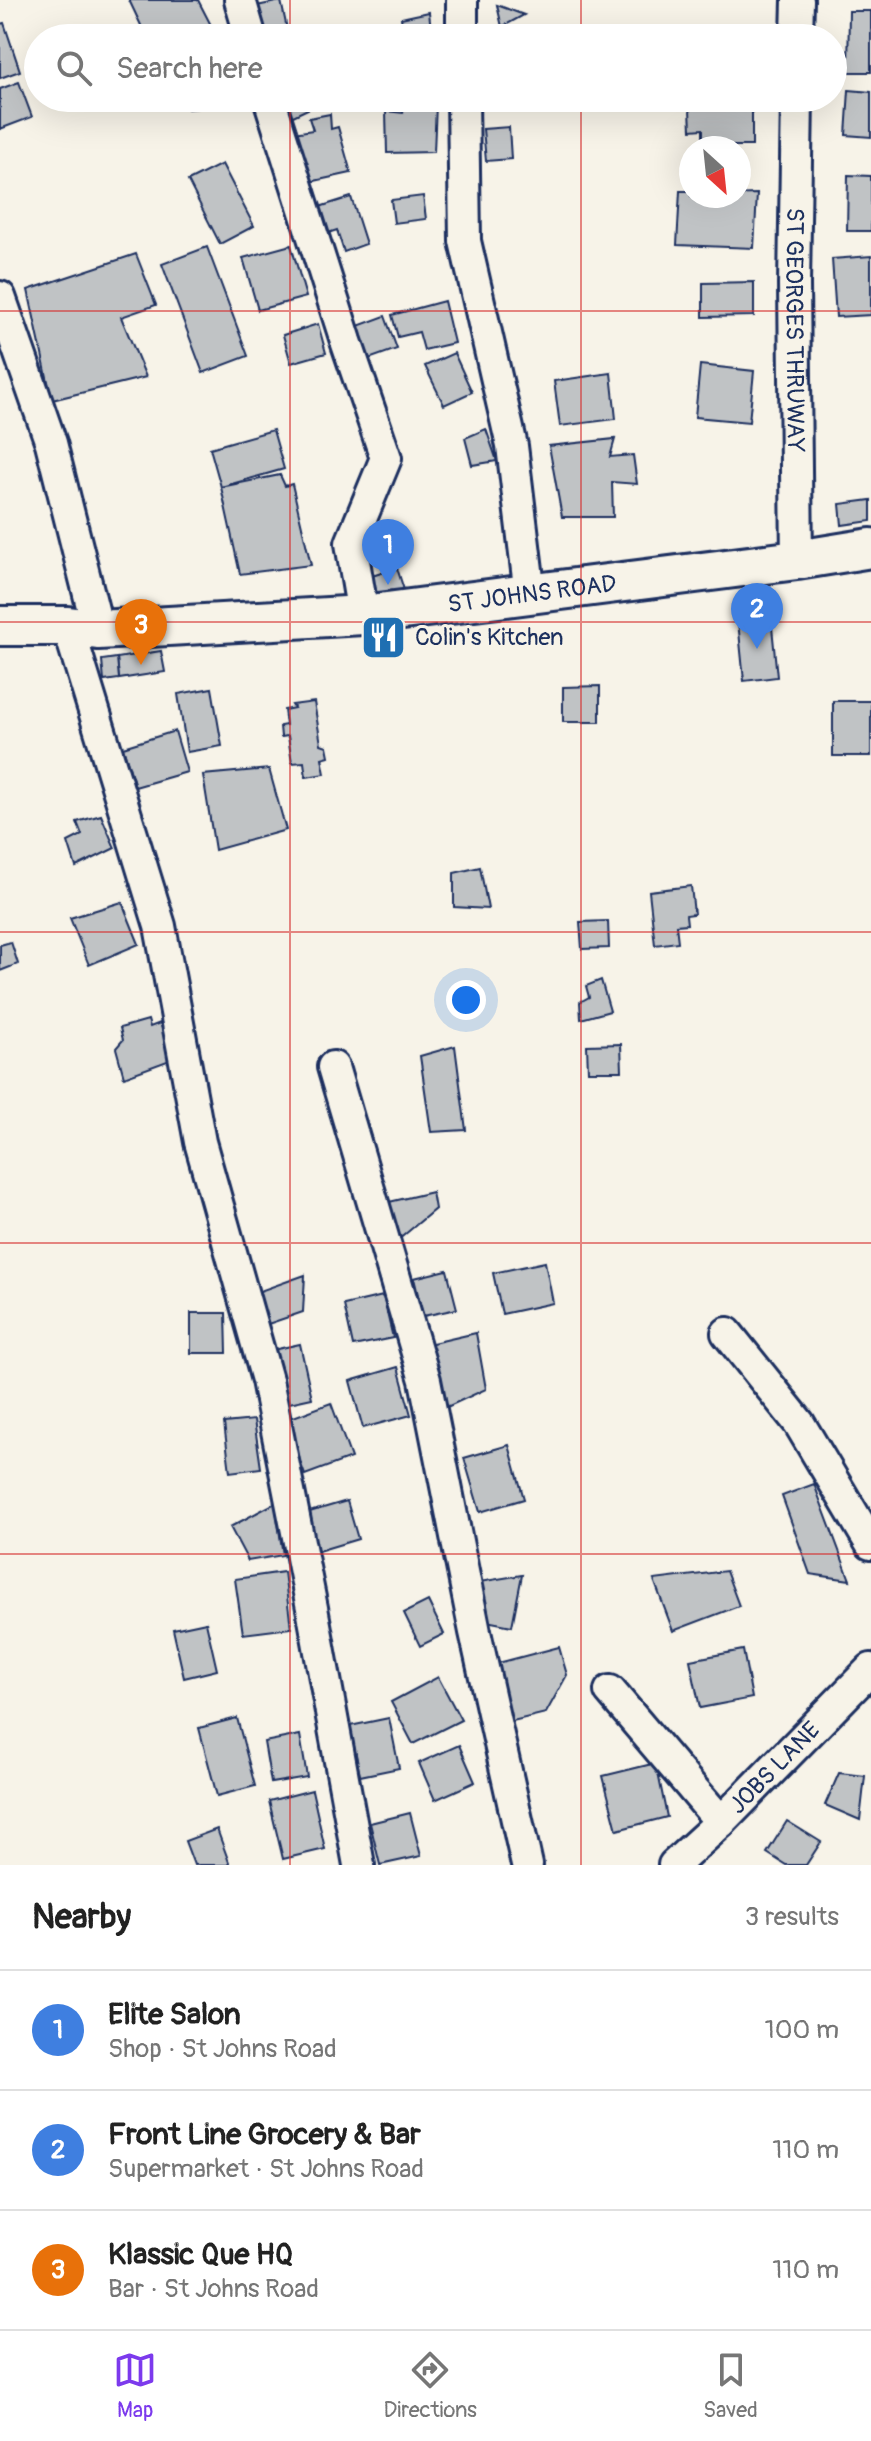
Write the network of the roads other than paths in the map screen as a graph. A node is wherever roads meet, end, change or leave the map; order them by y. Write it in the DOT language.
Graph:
graph roads {
  1 [pos="240,0"];
  2 [pos="462,0"];
  3 [pos="798,0"];
  4 [pos="247,24"];
  5 [pos="462,24"];
  6 [pos="797,24"];
  7 [pos="273,112"];
  8 [pos="463,112"];
  9 [pos="797,112"];
  10 [pos="0,297"];
  11 [pos="871,548"];
  12 [pos="797,560"];
  13 [pos="530,595"];
  14 [pos="363,615"];
  15 [pos="0,626"];
  16 [pos="83,628"];
  17 [pos="333,1067"];
  18 [pos="727,1333"];
  19 [pos="871,1544"];
  20 [pos="871,1669"];
  21 [pos="610,1691"];
  22 [pos="721,1822"];
  23 [pos="359,1865"];
  24 [pos="527,1865"];
  25 [pos="674,1865"];
  1 -- 4 [label="street"];
  2 -- 5 [label="street"];
  3 -- 6 [label="street"];
  7 -- 14 [label="street"];
  8 -- 13 [label="street"];
  9 -- 12 [label="street, ST GEORGES THRUWAY"];
  10 -- 16 [label="street"];
  11 -- 12 [label="main road, ST JOHNS ROAD"];
  12 -- 13 [label="main road, ST JOHNS ROAD"];
  13 -- 14 [label="main road, ST JOHNS ROAD"];
  14 -- 16 [label="main road, ST JOHNS ROAD"];
  15 -- 16 [label="main road, ST JOHNS ROAD"];
  16 -- 23 [label="street"];
  17 -- 24 [label="street"];
  18 -- 19 [label="street"];
  20 -- 22 [label="street, JOBS LANE"];
  21 -- 22 [label="street"];
  22 -- 25 [label="street, JOBS LANE"];
}
